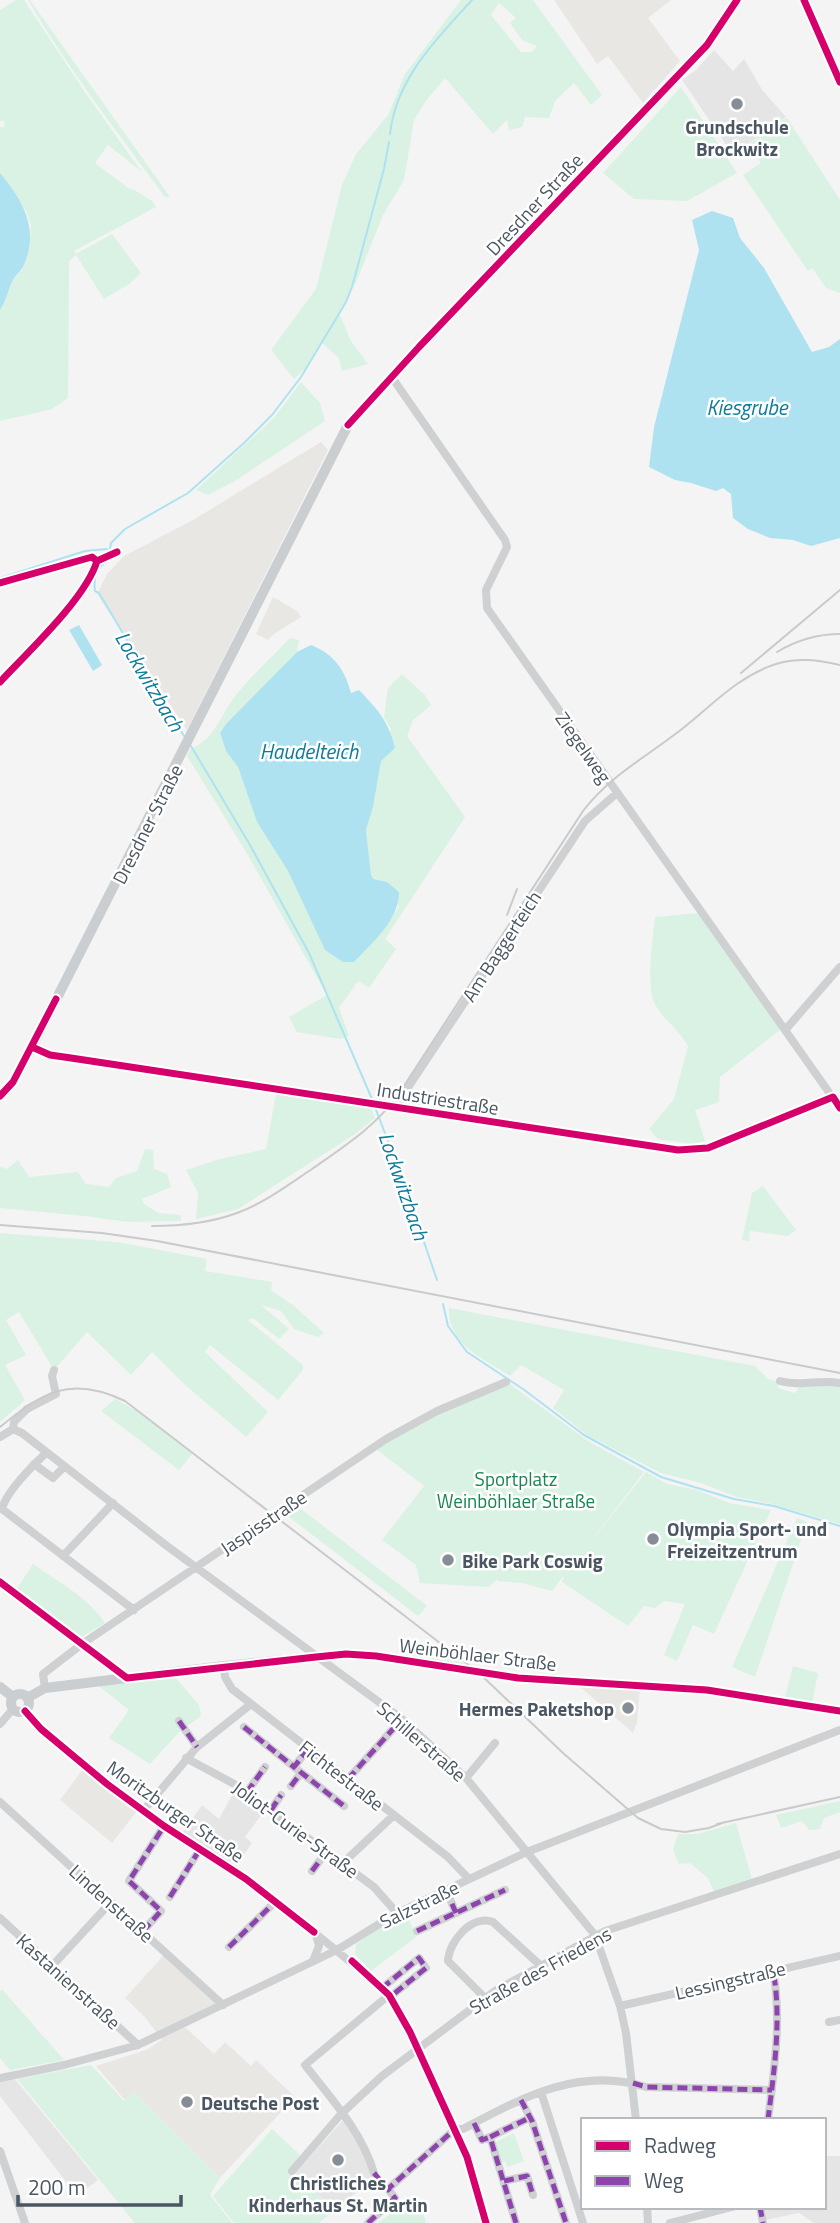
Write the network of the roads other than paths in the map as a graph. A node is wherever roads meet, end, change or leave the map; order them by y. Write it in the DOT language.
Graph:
graph roads {
  1 [pos="737,0"];
  2 [pos="804,0"];
  3 [pos="838,72"];
  4 [pos="840,82"];
  5 [pos="391,376"];
  6 [pos="617,793"];
  7 [pos="840,968"];
  8 [pos="786,1029"];
  9 [pos="32,1046"];
  10 [pos="0,1096"];
  11 [pos="833,1097"];
  12 [pos="395,1107"];
  13 [pos="840,1108"];
  14 [pos="54,1370"];
  15 [pos="780,1381"];
  16 [pos="506,1382"];
  17 [pos="840,1383"];
  18 [pos="13,1429"];
  19 [pos="0,1437"];
  20 [pos="46,1453"];
  21 [pos="34,1464"];
  22 [pos="64,1467"];
  23 [pos="113,1503"];
  24 [pos="63,1556"];
  25 [pos="197,1567"];
  26 [pos="0,1582"];
  27 [pos="134,1610"];
  28 [pos="82,1644"];
  29 [pos="316,1657"];
  30 [pos="224,1666"];
  31 [pos="0,1687"];
  32 [pos="46,1688"];
  33 [pos="13,1697"];
  34 [pos="27,1698"];
  35 [pos="251,1704"];
  36 [pos="13,1709"];
  37 [pos="25,1710"];
  38 [pos="840,1711"];
  39 [pos="402,1719"];
  40 [pos="179,1721"];
  41 [pos="0,1724"];
  42 [pos="244,1727"];
  43 [pos="840,1730"];
  44 [pos="495,1744"];
  45 [pos="197,1747"];
  46 [pos="308,1749"];
  47 [pos="186,1758"];
  48 [pos="265,1767"];
  49 [pos="294,1767"];
  50 [pos="302,1773"];
  51 [pos="466,1778"];
  52 [pos="348,1779"];
  53 [pos="291,1786"];
  54 [pos="247,1793"];
  55 [pos="281,1796"];
  56 [pos="0,1802"];
  57 [pos="344,1806"];
  58 [pos="271,1810"];
  59 [pos="142,1811"];
  60 [pos="394,1815"];
  61 [pos="164,1826"];
  62 [pos="200,1849"];
  63 [pos="327,1851"];
  64 [pos="527,1852"];
  65 [pos="840,1854"];
  66 [pos="343,1863"];
  67 [pos="312,1871"];
  68 [pos="470,1879"];
  69 [pos="446,1890"];
  70 [pos="505,1890"];
  71 [pos="170,1897"];
  72 [pos="276,1901"];
  73 [pos="111,1902"];
  74 [pos="397,1913"];
  75 [pos="456,1913"];
  76 [pos="0,1918"];
  77 [pos="143,1931"];
  78 [pos="417,1931"];
  79 [pos="314,1932"];
  80 [pos="595,1935"];
  81 [pos="355,1939"];
  82 [pos="229,1947"];
  83 [pos="337,1950"];
  84 [pos="840,1956"];
  85 [pos="313,1961"];
  86 [pos="352,1961"];
  87 [pos="52,1966"];
  88 [pos="541,1966"];
  89 [pos="773,1970"];
  90 [pos="387,1993"];
  91 [pos="484,1997"];
  92 [pos="223,2004"];
  93 [pos="620,2006"];
  94 [pos="840,2020"];
  95 [pos="829,2022"];
  96 [pos="138,2045"];
  97 [pos="417,2048"];
  98 [pos="0,2078"];
  99 [pos="633,2083"];
  100 [pos="772,2090"];
  101 [pos="541,2092"];
  102 [pos="521,2100"];
  103 [pos="341,2114"];
  104 [pos="528,2118"];
  105 [pos="636,2118"];
  106 [pos="768,2118"];
  107 [pos="474,2123"];
  108 [pos="455,2129"];
  109 [pos="490,2137"];
  110 [pos="0,2151"];
  111 [pos="292,2171"];
  112 [pos="374,2173"];
  113 [pos="504,2181"];
  114 [pos="533,2195"];
  115 [pos="724,2209"];
  116 [pos="25,2223"];
  117 [pos="368,2223"];
  118 [pos="486,2223"];
  119 [pos="516,2223"];
  120 [pos="566,2223"];
  121 [pos="583,2223"];
  122 [pos="670,2223"];
  1 -- 5 [label="main road, Dresdner Straße"];
  2 -- 3 [label="street"];
  3 -- 4 [label="street"];
  5 -- 6 [label="street, Ziegelweg"];
  5 -- 9 [label="main road, Dresdner Straße"];
  6 -- 8 [label="street, Ziegelweg"];
  6 -- 12 [label="street, Am Baggerteich"];
  7 -- 8 [label="street"];
  8 -- 11 [label="street, Ziegelweg"];
  9 -- 10 [label="main road, Dresdner Straße"];
  9 -- 12 [label="street, Industriestraße"];
  11 -- 12 [label="street, Industriestraße"];
  11 -- 13 [label="street, Ziegelweg"];
  14 -- 18 [label="street"];
  15 -- 17 [label="street"];
  16 -- 25 [label="street, Jaspisstraße"];
  18 -- 19 [label="street"];
  18 -- 20 [label="street, Schillerstraße"];
  20 -- 21 [label="street"];
  20 -- 22 [label="street, Schillerstraße"];
  21 -- 22 [label="street"];
  21 -- 24 [label="street"];
  22 -- 23 [label="street, Schillerstraße"];
  23 -- 24 [label="street"];
  23 -- 25 [label="street, Schillerstraße"];
  24 -- 27 [label="street"];
  25 -- 27 [label="street, Jaspisstraße"];
  25 -- 29 [label="street, Schillerstraße"];
  26 -- 28 [label="street"];
  27 -- 28 [label="street, Jaspisstraße"];
  28 -- 32 [label="street, Jaspisstraße"];
  29 -- 30 [label="main road, Weinböhlaer Straße"];
  29 -- 38 [label="main road, Weinböhlaer Straße"];
  29 -- 39 [label="street, Schillerstraße"];
  30 -- 32 [label="main road, Weinböhlaer Straße"];
  30 -- 35 [label="street, Fichtestraße"];
  31 -- 33 [label="main road"];
  32 -- 34 [label="main road, Weinböhlaer Straße"];
  33 -- 34 [label="main road"];
  33 -- 36 [label="main road"];
  34 -- 37 [label="main road"];
  35 -- 45 [label="street"];
  35 -- 46 [label="street, Fichtestraße"];
  36 -- 37 [label="main road"];
  36 -- 41 [label="street"];
  37 -- 59 [label="street, Moritzburger Straße"];
  39 -- 51 [label="street, Schillerstraße"];
  39 -- 52 [label="street"];
  40 -- 45 [label="street"];
  42 -- 49 [label="street"];
  43 -- 64 [label="street, Salzstraße"];
  44 -- 51 [label="street"];
  45 -- 47 [label="street"];
  46 -- 49 [label="street"];
  46 -- 52 [label="street, Fichtestraße"];
  47 -- 54 [label="street, Joliot-Curie-Straße"];
  47 -- 59 [label="street"];
  48 -- 54 [label="street"];
  49 -- 50 [label="street"];
  50 -- 53 [label="street"];
  50 -- 57 [label="street"];
  51 -- 64 [label="street, Schillerstraße"];
  52 -- 60 [label="street, Fichtestraße"];
  54 -- 58 [label="street, Joliot-Curie-Straße"];
  55 -- 58 [label="street"];
  56 -- 73 [label="street, Lindenstraße"];
  58 -- 63 [label="street, Joliot-Curie-Straße"];
  59 -- 61 [label="street, Moritzburger Straße"];
  60 -- 66 [label="street"];
  60 -- 68 [label="street, Fichtestraße"];
  61 -- 62 [label="street, Moritzburger Straße"];
  61 -- 77 [label="street, Moritzburger Straße"];
  62 -- 71 [label="street"];
  62 -- 72 [label="street, Moritzburger Straße"];
  63 -- 66 [label="street, Joliot-Curie-Straße"];
  63 -- 67 [label="street"];
  64 -- 68 [label="street, Salzstraße"];
  64 -- 80 [label="street, Schillerstraße"];
  65 -- 80 [label="street, Straße des Friedens"];
  66 -- 74 [label="street, Joliot-Curie-Straße"];
  68 -- 69 [label="street, Salzstraße"];
  69 -- 74 [label="street, Salzstraße"];
  69 -- 75 [label="street"];
  70 -- 75 [label="street"];
  72 -- 79 [label="street, Moritzburger Straße"];
  72 -- 82 [label="street"];
  73 -- 77 [label="street, Lindenstraße"];
  73 -- 87 [label="street"];
  74 -- 81 [label="street, Salzstraße"];
  75 -- 78 [label="street"];
  76 -- 87 [label="street, Kastanienstraße"];
  77 -- 92 [label="street, Lindenstraße"];
  79 -- 83 [label="street, Moritzburger Straße"];
  79 -- 85 [label="street"];
  80 -- 88 [label="street, Straße des Friedens"];
  80 -- 93 [label="street, Schillerstraße"];
  81 -- 83 [label="street, Salzstraße"];
  81 -- 86 [label="street"];
  83 -- 85 [label="street, Salzstraße"];
  83 -- 86 [label="street, Moritzburger Straße"];
  84 -- 89 [label="street, Lessingstraße"];
  85 -- 92 [label="street, Salzstraße"];
  86 -- 90 [label="street, Moritzburger Straße"];
  87 -- 96 [label="street, Kastanienstraße"];
  88 -- 91 [label="street, Straße des Friedens"];
  88 -- 91 [label="street"];
  89 -- 93 [label="street, Lessingstraße"];
  89 -- 100 [label="street"];
  90 -- 90 [label="street"];
  90 -- 97 [label="street, Moritzburger Straße"];
  90 -- 103 [label="street"];
  91 -- 97 [label="street, Straße des Friedens"];
  92 -- 96 [label="street, Salzstraße"];
  93 -- 99 [label="street, Schillerstraße"];
  94 -- 95 [label="street"];
  96 -- 98 [label="street, Salzstraße"];
  97 -- 103 [label="street, Straße des Friedens"];
  97 -- 108 [label="street, Moritzburger Straße"];
  99 -- 100 [label="street"];
  99 -- 101 [label="street"];
  99 -- 105 [label="street, Schillerstraße"];
  100 -- 106 [label="street"];
  101 -- 102 [label="street"];
  101 -- 121 [label="street"];
  102 -- 104 [label="street"];
  102 -- 107 [label="street"];
  103 -- 111 [label="street, Straße des Friedens"];
  103 -- 112 [label="street"];
  104 -- 109 [label="street"];
  104 -- 120 [label="street"];
  107 -- 108 [label="street"];
  107 -- 109 [label="street"];
  108 -- 117 [label="street"];
  108 -- 118 [label="street, Moritzburger Straße"];
  109 -- 113 [label="street"];
  110 -- 116 [label="street"];
  113 -- 114 [label="street"];
  113 -- 119 [label="street"];
  115 -- 122 [label="street"];
}
